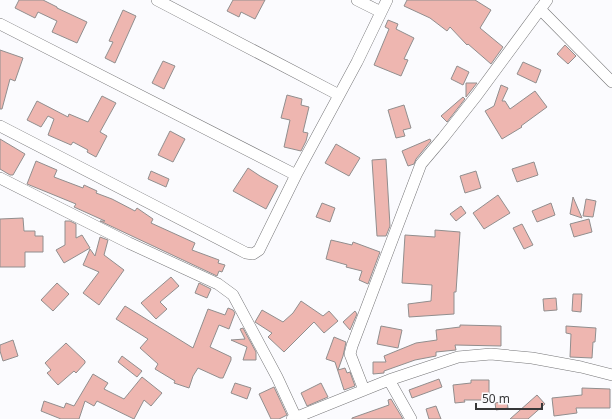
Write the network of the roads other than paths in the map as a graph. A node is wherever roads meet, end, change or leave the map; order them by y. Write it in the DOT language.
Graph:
graph roads {
  1 [pos="157,0"];
  2 [pos="357,0"];
  3 [pos="387,0"];
  4 [pos="544,5"];
  5 [pos="382,12"];
  6 [pos="0,24"];
  7 [pos="612,82"];
  8 [pos="339,95"];
  9 [pos="0,126"];
  10 [pos="296,175"];
  11 [pos="0,178"];
  12 [pos="612,375"];
  13 [pos="389,380"];
  14 [pos="364,390"];
  15 [pos="294,418"];
  16 [pos="411,419"];
  1 -- 8 [label="street"];
  2 -- 5 [label="street"];
  3 -- 5 [label="street"];
  4 -- 7 [label="street"];
  4 -- 14 [label="street"];
  5 -- 8 [label="street"];
  6 -- 10 [label="street"];
  8 -- 10 [label="street"];
  9 -- 10 [label="street"];
  11 -- 15 [label="street"];
  12 -- 13 [label="street"];
  13 -- 14 [label="street"];
  13 -- 16 [label="street"];
  14 -- 15 [label="street"];
}
